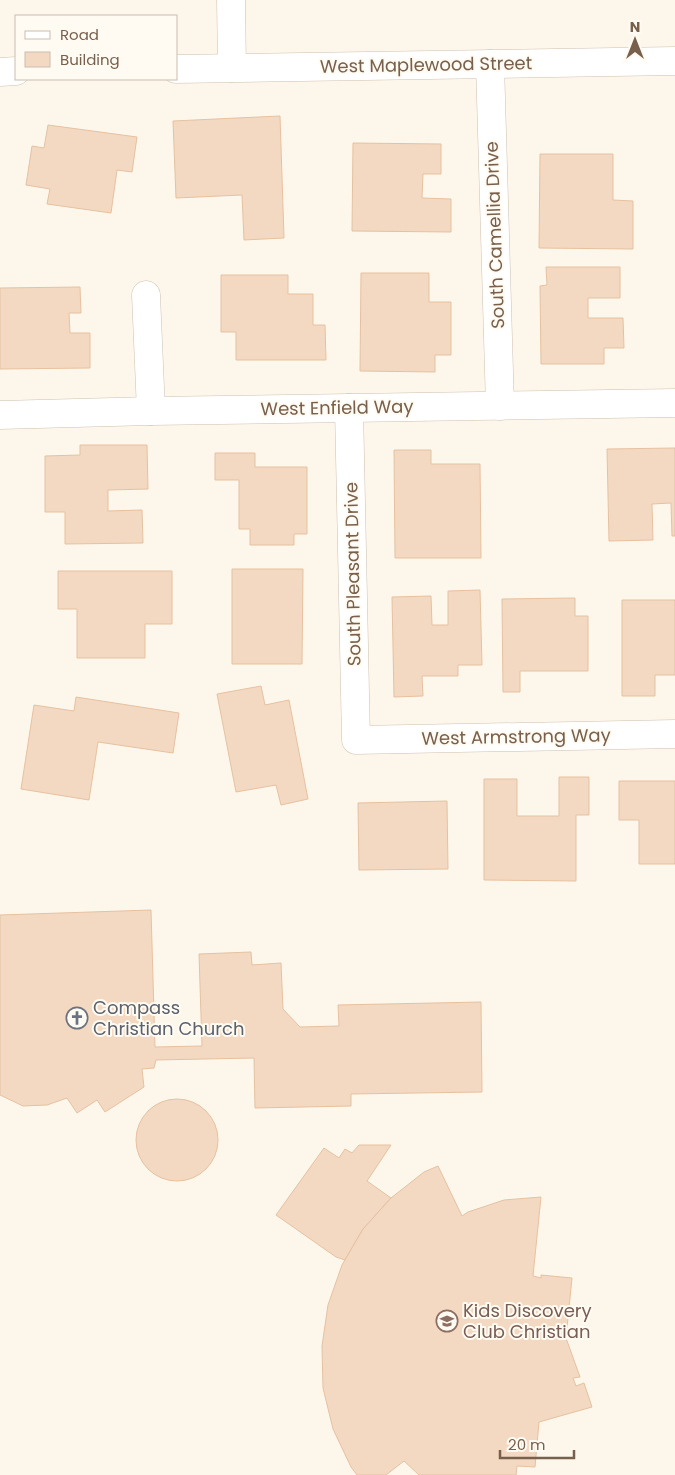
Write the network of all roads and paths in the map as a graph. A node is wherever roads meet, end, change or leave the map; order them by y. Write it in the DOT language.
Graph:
graph roads {
  1 [pos="231,0"];
  2 [pos="675,61"];
  3 [pos="490,64"];
  4 [pos="232,68"];
  5 [pos="178,69"];
  6 [pos="15,71"];
  7 [pos="0,72"];
  8 [pos="146,295"];
  9 [pos="675,403"];
  10 [pos="500,406"];
  11 [pos="349,408"];
  12 [pos="151,411"];
  13 [pos="0,415"];
  14 [pos="675,734"];
  15 [pos="356,740"];
  1 -- 4 [label="street"];
  2 -- 3 [label="street, West Maplewood Street"];
  3 -- 4 [label="street, West Maplewood Street"];
  3 -- 10 [label="street, South Camellia Drive"];
  4 -- 5 [label="street, West Maplewood Street"];
  6 -- 7 [label="street"];
  8 -- 12 [label="street"];
  9 -- 10 [label="street, West Enfield Way"];
  10 -- 11 [label="street, West Enfield Way"];
  11 -- 12 [label="street, West Enfield Way"];
  11 -- 15 [label="street, South Pleasant Drive"];
  12 -- 13 [label="street, West Enfield Way"];
  14 -- 15 [label="street, West Armstrong Way"];
}
